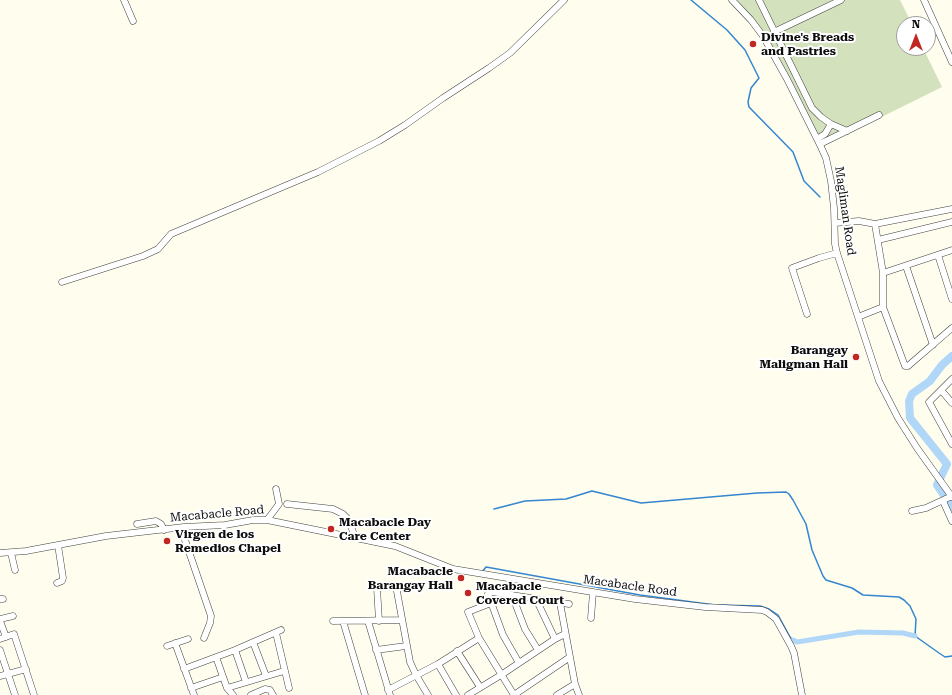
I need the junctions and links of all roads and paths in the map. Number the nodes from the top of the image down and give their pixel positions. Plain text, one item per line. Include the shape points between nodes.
1 (124, 0) edge
2 (564, 0) edge
3 (732, 0) edge
4 (759, 0) edge
5 (824, 0) edge
6 (841, 0) edge
7 (924, 0) edge
8 (827, 7) junction
9 (133, 21) dead end
10 (774, 32) junction
11 (952, 62) edge
12 (879, 115) dead end
13 (831, 124) junction
14 (847, 131) junction
15 (819, 141) junction
16 (952, 209) edge
17 (952, 222) edge
18 (835, 223) junction
19 (875, 224) junction
20 (878, 240) junction
21 (952, 250) edge
22 (838, 253) junction
23 (938, 255) junction
24 (906, 266) junction
25 (883, 273) junction
26 (62, 282) dead end
27 (952, 299) edge
28 (883, 307) junction
29 (807, 314) dead end
30 (858, 317) junction
31 (952, 328) edge
32 (933, 344) junction
33 (952, 379) edge
34 (941, 390) junction
35 (952, 404) edge
36 (952, 444) edge
37 (276, 489) dead end
38 (948, 498) edge
39 (287, 504) dead end
40 (912, 511) dead end
41 (267, 520) junction
42 (952, 521) edge
43 (137, 524) dead end
44 (184, 527) junction
45 (164, 530) junction
46 (355, 538) junction
47 (58, 545) junction
48 (0, 553) edge
49 (11, 553) junction
50 (15, 570) dead end
51 (57, 583) dead end
52 (593, 592) junction
53 (512, 595) junction
54 (536, 599) junction
55 (491, 603) junction
56 (560, 603) junction
57 (569, 604) dead end
58 (13, 616) dead end
59 (591, 618) dead end
60 (0, 620) edge
61 (402, 620) junction
62 (333, 621) dead end
63 (343, 621) junction
64 (368, 621) junction
65 (379, 621) junction
66 (565, 634) junction
67 (3, 638) edge
68 (204, 638) dead end
69 (479, 638) junction
70 (188, 639) dead end
71 (555, 639) junction
72 (253, 642) junction
73 (175, 643) junction
74 (167, 646) dead end
75 (406, 646) junction
76 (0, 650) edge
77 (236, 650) junction
78 (376, 650) junction
79 (538, 650) junction
80 (458, 651) junction
81 (216, 657) junction
82 (570, 657) junction
83 (519, 663) junction
84 (438, 664) junction
85 (26, 668) junction
86 (184, 668) junction
87 (284, 671) junction
88 (8, 674) junction
89 (416, 675) junction
90 (501, 675) junction
91 (0, 676) edge
92 (266, 676) junction
93 (223, 677) junction
94 (246, 682) junction
95 (575, 684) junction
96 (480, 687) junction
97 (191, 688) junction
98 (227, 688) junction
99 (289, 688) dead end
100 (389, 692) edge
101 (15, 695) edge
102 (34, 695) edge
103 (194, 695) edge
104 (233, 695) edge
105 (250, 695) edge
106 (274, 695) edge
107 (364, 695) edge
108 (428, 695) edge
109 (456, 695) edge
110 (468, 695) edge
111 (514, 695) edge
112 (557, 695) edge
113 (579, 695) edge
114 (802, 695) edge

1 - 9 street
2 - 26 street via 510,53 378,141 318,172 171,234 158,248 143,256
3 - 15 street, Magliman Road via 763,36
4 - 10 street
5 - 8 street
6 - 8 street
7 - 11 street
8 - 10 street
10 - 13 street via 809,104
12 - 14 street
13 - 14 street
13 - 15 street
14 - 15 street
15 - 18 street, Magliman Road via 831,181
16 - 19 street
17 - 20 street
18 - 19 street via 859,221
18 - 22 street, Magliman Road via 835,244
19 - 20 street
20 - 25 street
21 - 23 street
22 - 29 street via 792,268
22 - 30 street, Magliman Road
23 - 24 street
23 - 27 street
24 - 25 street
24 - 32 street
25 - 28 street
28 - 30 street
28 - 32 street via 905,366
30 - 38 street, Magliman Road via 879,382 917,448 940,480
31 - 32 street
33 - 34 street
34 - 35 street
34 - 36 street via 929,402
37 - 41 street via 279,504
38 - 40 street
38 - 42 street, Magliman Road
39 - 46 street via 334,509 349,520
41 - 44 street, Macabacle Road
41 - 46 street, Macabacle Road
43 - 45 street via 156,521
44 - 45 street, Macabacle Road
44 - 68 street via 185,540 211,616
45 - 47 street, Macabacle Road via 106,536
46 - 52 street, Macabacle Road via 395,546 453,569
47 - 49 street, Macabacle Road
47 - 51 street via 63,578
48 - 49 street, Macabacle Road
49 - 50 street
52 - 59 street
52 - 114 street, Macabacle Road via 635,599 705,607 757,609 767,612 776,619 794,653
53 - 54 street
53 - 55 street via 490,592 488,594
53 - 79 street via 525,629
54 - 56 street
54 - 71 street
55 - 69 street via 468,612
55 - 83 street via 503,635
56 - 57 street
56 - 66 street
58 - 60 street
60 - 67 street
61 - 65 street
61 - 65 street via 398,590 392,585 378,588
61 - 75 street
62 - 63 street
63 - 64 street
63 - 107 street
64 - 65 street
64 - 78 street
66 - 71 street
66 - 82 street
67 - 85 street via 14,634
69 - 80 street
69 - 90 street
70 - 73 street
71 - 79 street
72 - 77 street
72 - 87 street via 278,631
72 - 92 street
73 - 74 street
73 - 86 street
75 - 78 street
75 - 89 street
76 - 88 street
77 - 81 street
77 - 94 street
78 - 100 street
79 - 83 street
80 - 84 street
80 - 96 street
81 - 86 street
81 - 93 street
82 - 95 street
82 - 111 street
83 - 90 street
84 - 89 street
84 - 109 street
85 - 88 street
85 - 102 street
86 - 97 street
87 - 92 street
87 - 99 street
88 - 91 street
88 - 101 street
89 - 100 street
89 - 108 street
90 - 96 street
90 - 111 street
92 - 94 street
93 - 97 street
93 - 98 street
94 - 98 street
95 - 112 street
95 - 113 street
96 - 110 street
97 - 103 street
98 - 104 street
105 - 106 street via 265,689

